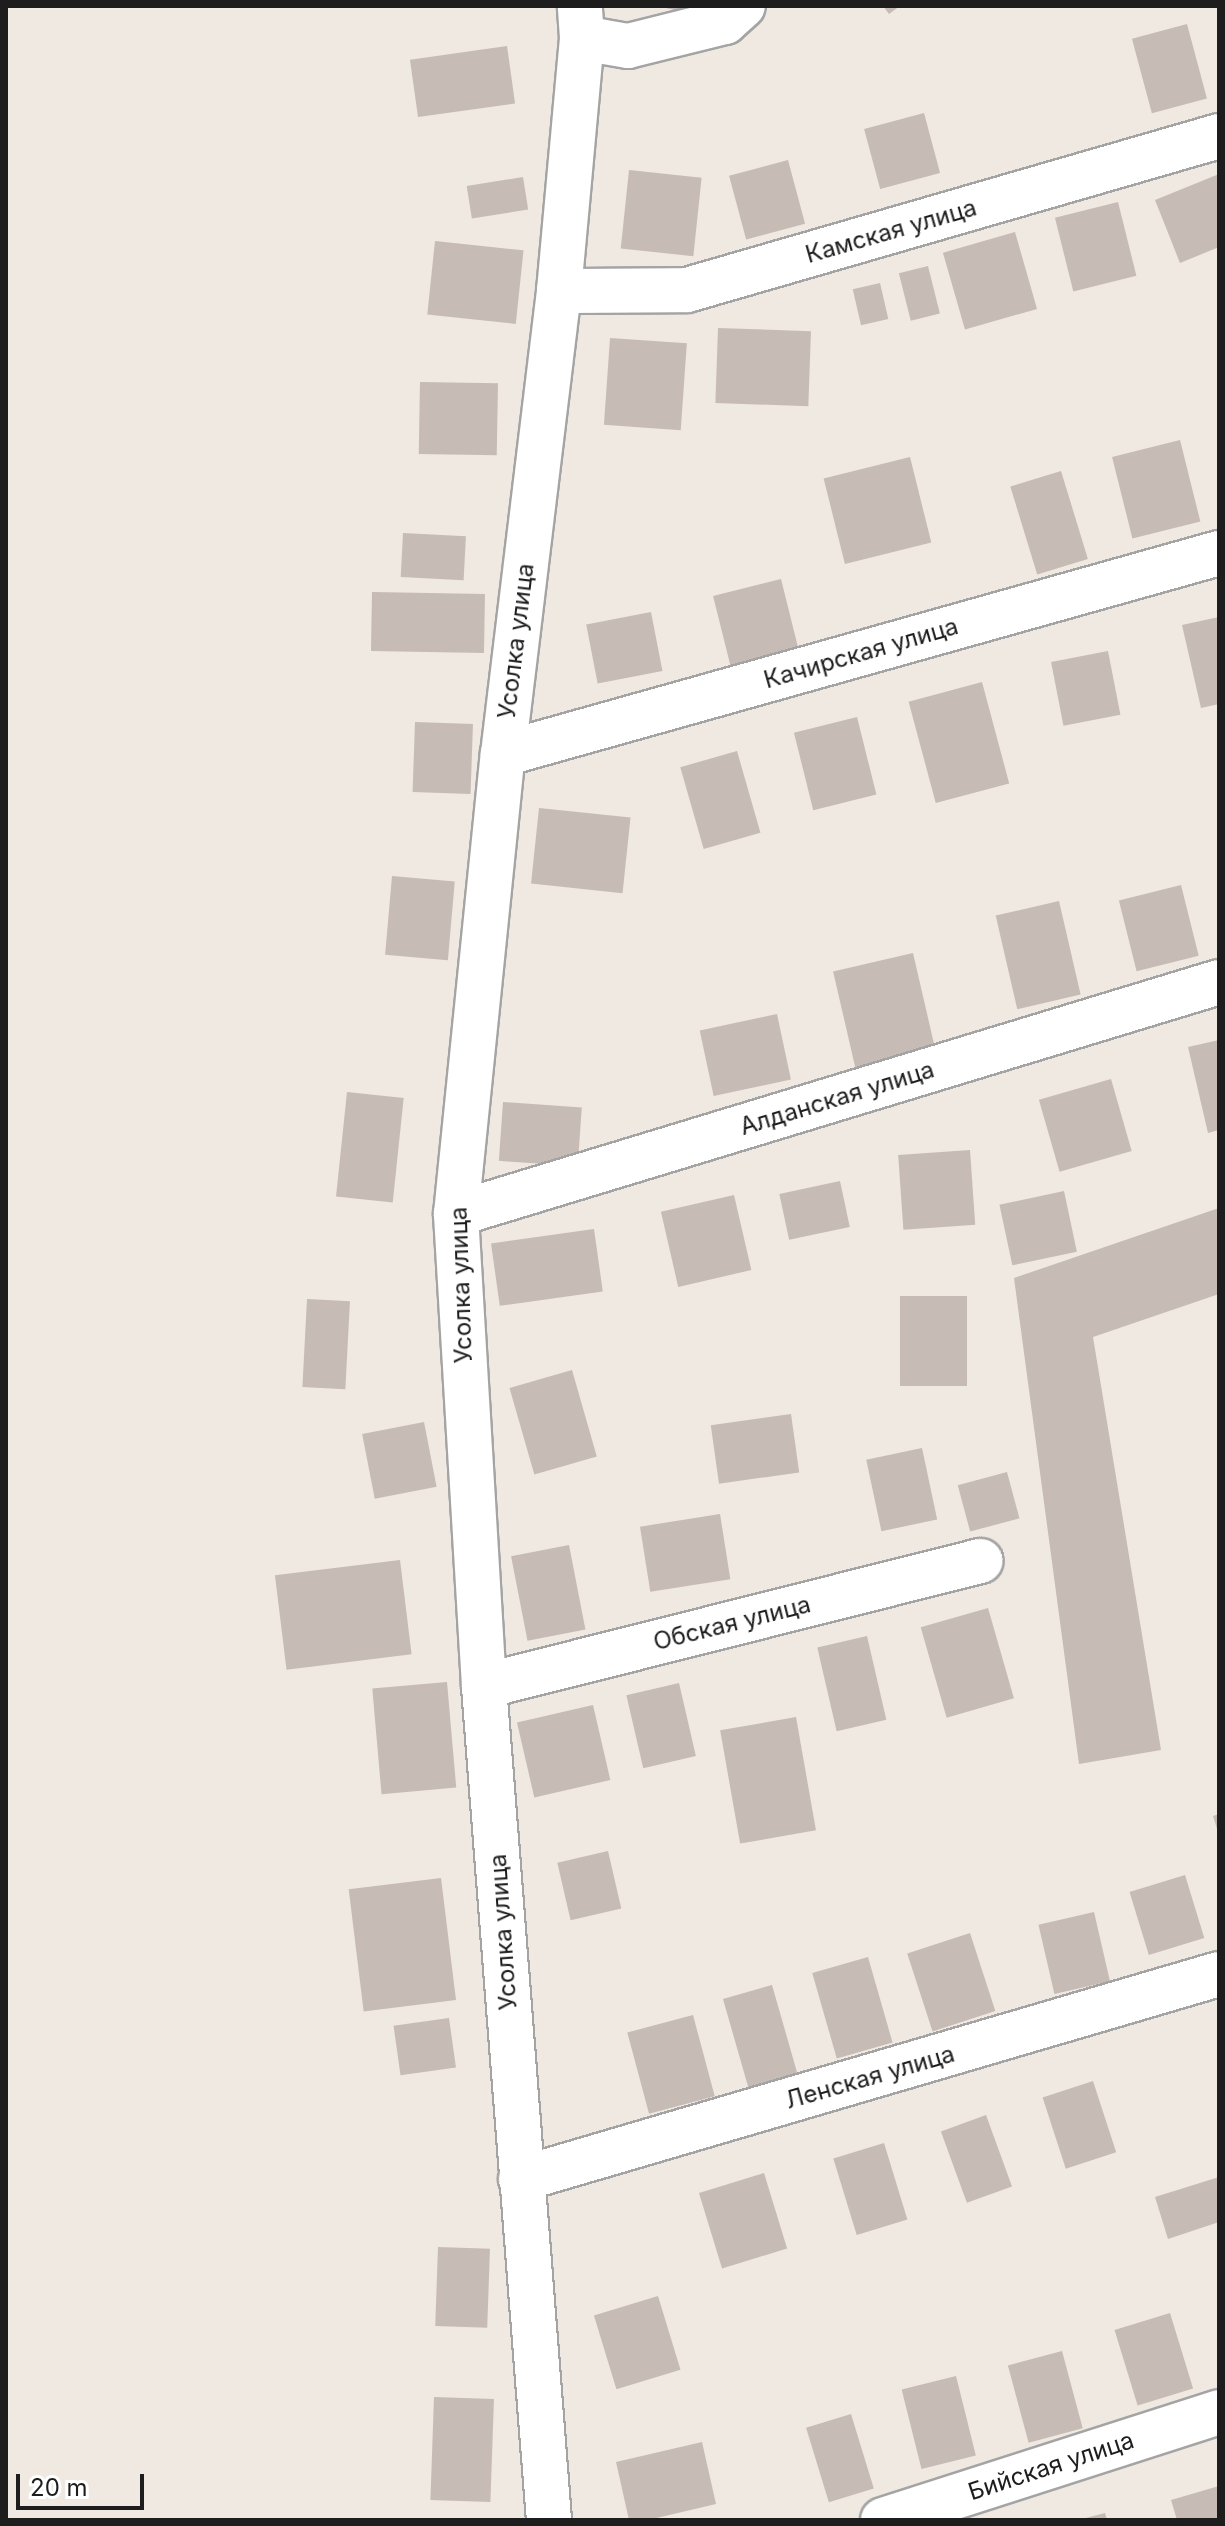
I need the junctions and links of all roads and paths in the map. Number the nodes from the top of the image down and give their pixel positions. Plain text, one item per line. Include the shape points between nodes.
1 (743, 6) edge
2 (581, 22) edge
3 (1219, 136) edge
4 (559, 291) junction
5 (1219, 553) edge
6 (503, 754) junction
7 (1219, 982) edge
8 (456, 1214) junction
9 (980, 1561) dead end
10 (484, 1686) junction
11 (1219, 1974) edge
12 (521, 2179) junction
13 (1219, 2412) edge
14 (549, 2520) edge
15 (883, 2520) edge

1 - 2 street via 725,22 628,46
2 - 4 street, Усолка улица
3 - 4 street, Камская улица via 687,290
4 - 6 street, Усолка улица
5 - 6 street, Качирская улица
6 - 8 street, Усолка улица
7 - 8 street, Алданская улица
8 - 10 street, Усолка улица
9 - 10 street, Обская улица
10 - 12 street, Усолка улица
11 - 12 street, Ленская улица
12 - 14 street, Усолка улица
13 - 15 street, Бийская улица

